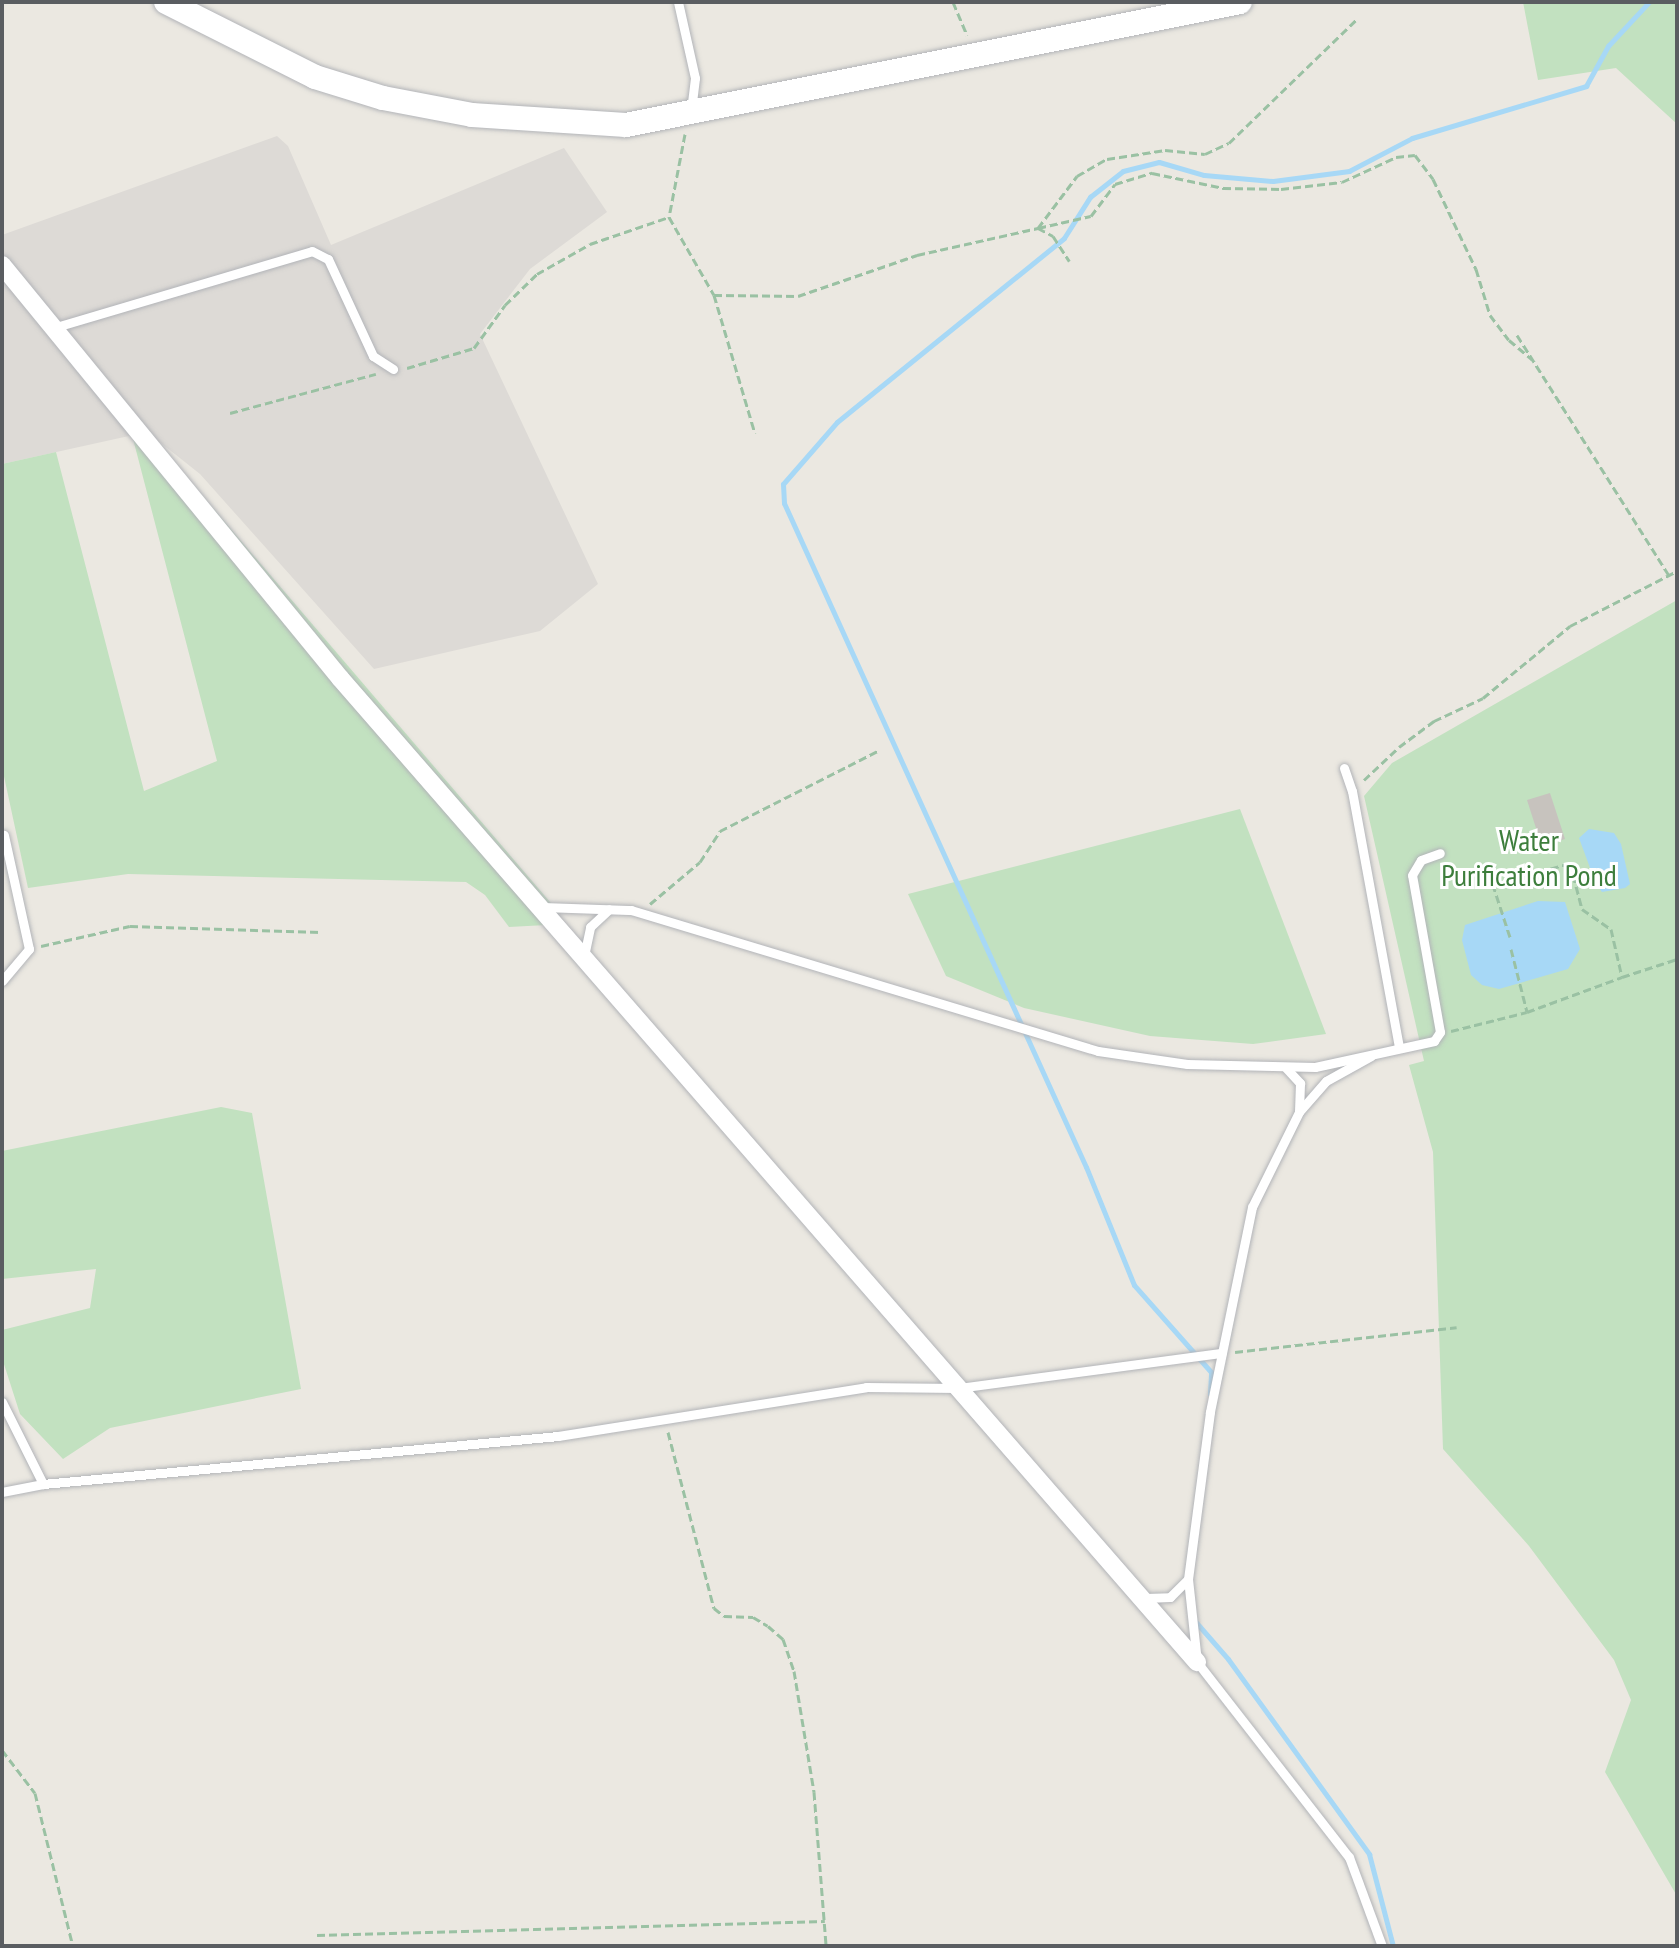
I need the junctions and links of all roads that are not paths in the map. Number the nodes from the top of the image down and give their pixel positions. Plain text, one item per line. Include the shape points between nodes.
1 (166, 2) edge
2 (678, 2) edge
3 (1240, 2) edge
4 (690, 114) junction
5 (2, 265) edge
6 (56, 327) junction
7 (393, 369) road end
8 (1344, 768) dead end
9 (4, 835) dead end
10 (1440, 853) dead end
11 (537, 907) junction
12 (610, 908) junction
13 (584, 959) junction
14 (2, 981) edge
15 (1399, 1048) junction
16 (1381, 1050) junction
17 (1283, 1067) junction
18 (1299, 1112) junction
19 (1222, 1353) junction
20 (958, 1388) junction
21 (2, 1402) edge
22 (43, 1484) junction
23 (2, 1492) edge
24 (1188, 1579) junction
25 (1141, 1597) junction
26 (1197, 1662) junction
27 (1382, 1946) edge

1 - 4 main road via 315,77 383,98 472,115 570,123 626,125
2 - 4 lane via 695,78
3 - 4 main road
5 - 6 street
6 - 7 lane via 312,251 328,259 373,356
6 - 11 street via 340,678
8 - 15 lane
9 - 14 lane via 29,949
10 - 15 lane via 1421,860 1412,875 1440,1032 1434,1041
11 - 12 lane
11 - 13 street
12 - 13 lane via 590,927
12 - 17 lane via 1098,1051 1187,1064
13 - 20 street
15 - 16 lane
16 - 17 lane via 1315,1067
16 - 18 lane via 1326,1081
17 - 18 lane via 1300,1083
18 - 19 lane via 1252,1207
19 - 20 lane
19 - 24 lane
20 - 22 lane via 866,1387 440,1449
20 - 25 street
21 - 22 lane
22 - 23 lane
24 - 25 lane via 1170,1597
24 - 26 lane
25 - 26 street
26 - 27 lane via 1349,1857

